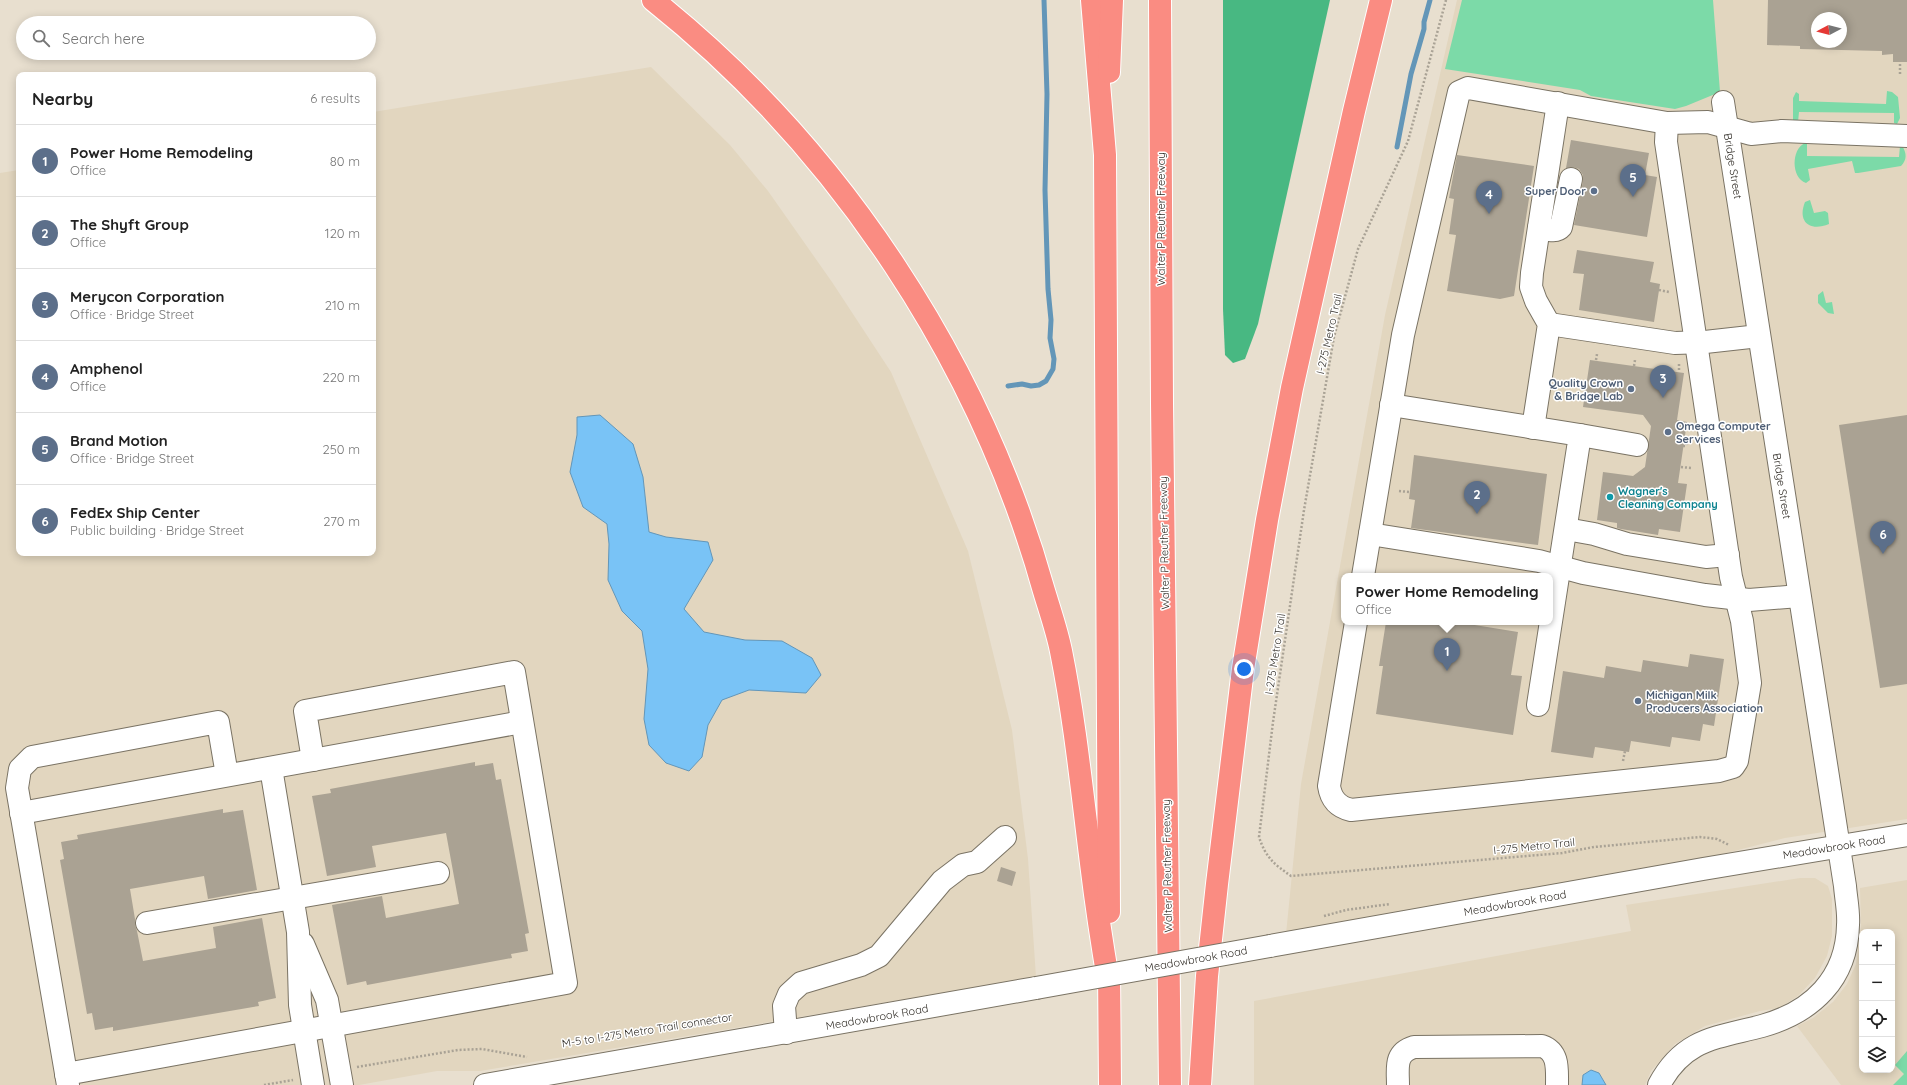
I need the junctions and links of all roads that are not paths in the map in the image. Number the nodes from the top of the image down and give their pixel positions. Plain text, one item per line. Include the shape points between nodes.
1 (653, 0) edge
2 (1092, 0) edge
3 (1112, 0) edge
4 (1160, 0) edge
5 (1381, 0) edge
6 (1723, 102) dead end
7 (1558, 103) junction
8 (1667, 123) junction
9 (1727, 128) junction
10 (1907, 136) edge
11 (1105, 155) junction
12 (1571, 179) dead end
13 (1539, 228) junction
14 (1549, 324) junction
15 (1759, 336) junction
16 (1696, 342) junction
17 (1391, 405) junction
18 (1533, 428) junction
19 (1580, 435) junction
20 (1637, 445) dead end
21 (1566, 529) junction
22 (1370, 534) junction
23 (1728, 555) junction
24 (1560, 567) junction
25 (1364, 573) edge
26 (1799, 596) junction
27 (1736, 599) junction
28 (1553, 611) edge
29 (1356, 625) edge
30 (1551, 625) edge
31 (1538, 705) dead end
32 (522, 722) junction
33 (313, 760) junction
34 (270, 768) junction
35 (227, 775) junction
36 (21, 813) junction
37 (1907, 835) edge
38 (1005, 837) dead end
39 (1839, 846) junction
40 (438, 874) dead end
41 (292, 898) junction
42 (147, 923) dead end
43 (298, 932) junction
44 (1109, 985) junction
45 (332, 1025) junction
46 (304, 1030) junction
47 (786, 1033) junction
48 (341, 1078) edge
49 (67, 1079) edge
50 (312, 1080) edge
51 (485, 1085) edge
52 (1110, 1085) edge
53 (1170, 1085) edge
54 (1200, 1085) edge
55 (1398, 1085) edge
56 (1557, 1085) edge
57 (1659, 1085) edge

1 - 44 highway via 692,31 807,148 867,226 921,307 964,387 1002,466 1033,552 1060,649 1075,729 1098,918
2 - 11 highway
3 - 11 highway
4 - 53 highway, Walter P Reuther Freeway
5 - 54 highway via 1292,388 1267,520 1243,669 1217,884 1207,976
6 - 9 street, Bridge Street
7 - 8 street
7 - 13 street
7 - 17 street via 1468,88 1459,92 1403,335
8 - 9 street via 1699,121
8 - 16 street via 1666,142
9 - 10 street via 1751,134 1782,131
9 - 15 street, Bridge Street
11 - 44 highway
12 - 13 street via 1561,227 1555,231
13 - 14 street via 1532,287 1536,301
14 - 16 street via 1675,343
14 - 18 street
15 - 16 street
15 - 26 street, Bridge Street
16 - 23 street
17 - 18 street
17 - 22 street
18 - 19 street
19 - 20 street
19 - 21 street
21 - 23 street via 1627,544 1700,556
21 - 24 street
22 - 24 street via 1539,561
22 - 25 street
23 - 27 street
24 - 27 street via 1591,575
24 - 28 street
26 - 27 street
26 - 39 street, Bridge Street
27 - 29 street via 1744,634 1750,683 1739,754 1733,767 1704,773 1351,810 1336,803 1329,786
30 - 31 street
32 - 33 street
32 - 33 street via 514,672 305,711
32 - 45 street via 566,983
33 - 34 street
34 - 35 street
34 - 41 street
35 - 36 street
35 - 36 street via 218,722 32,757 20,769 17,788
36 - 49 street
37 - 39 street, Meadowbrook Road
38 - 47 street via 985,867 963,865 942,881 880,956 861,965 802,983 789,994 784,1006
39 - 47 street, Meadowbrook Road, bridge
39 - 57 street, Bridge Street via 1848,926 1845,952 1835,975 1823,992 1808,1006 1794,1014 1767,1024 1716,1036 1690,1048 1669,1069
40 - 41 street
41 - 42 street
41 - 43 street
43 - 45 street via 327,1000
43 - 46 street via 300,1005
44 - 52 highway
45 - 46 street
45 - 48 street
46 - 49 street
46 - 50 street
47 - 51 street, Meadowbrook Road
55 - 56 street via 1398,1060 1401,1054 1414,1048 1542,1046 1554,1053

